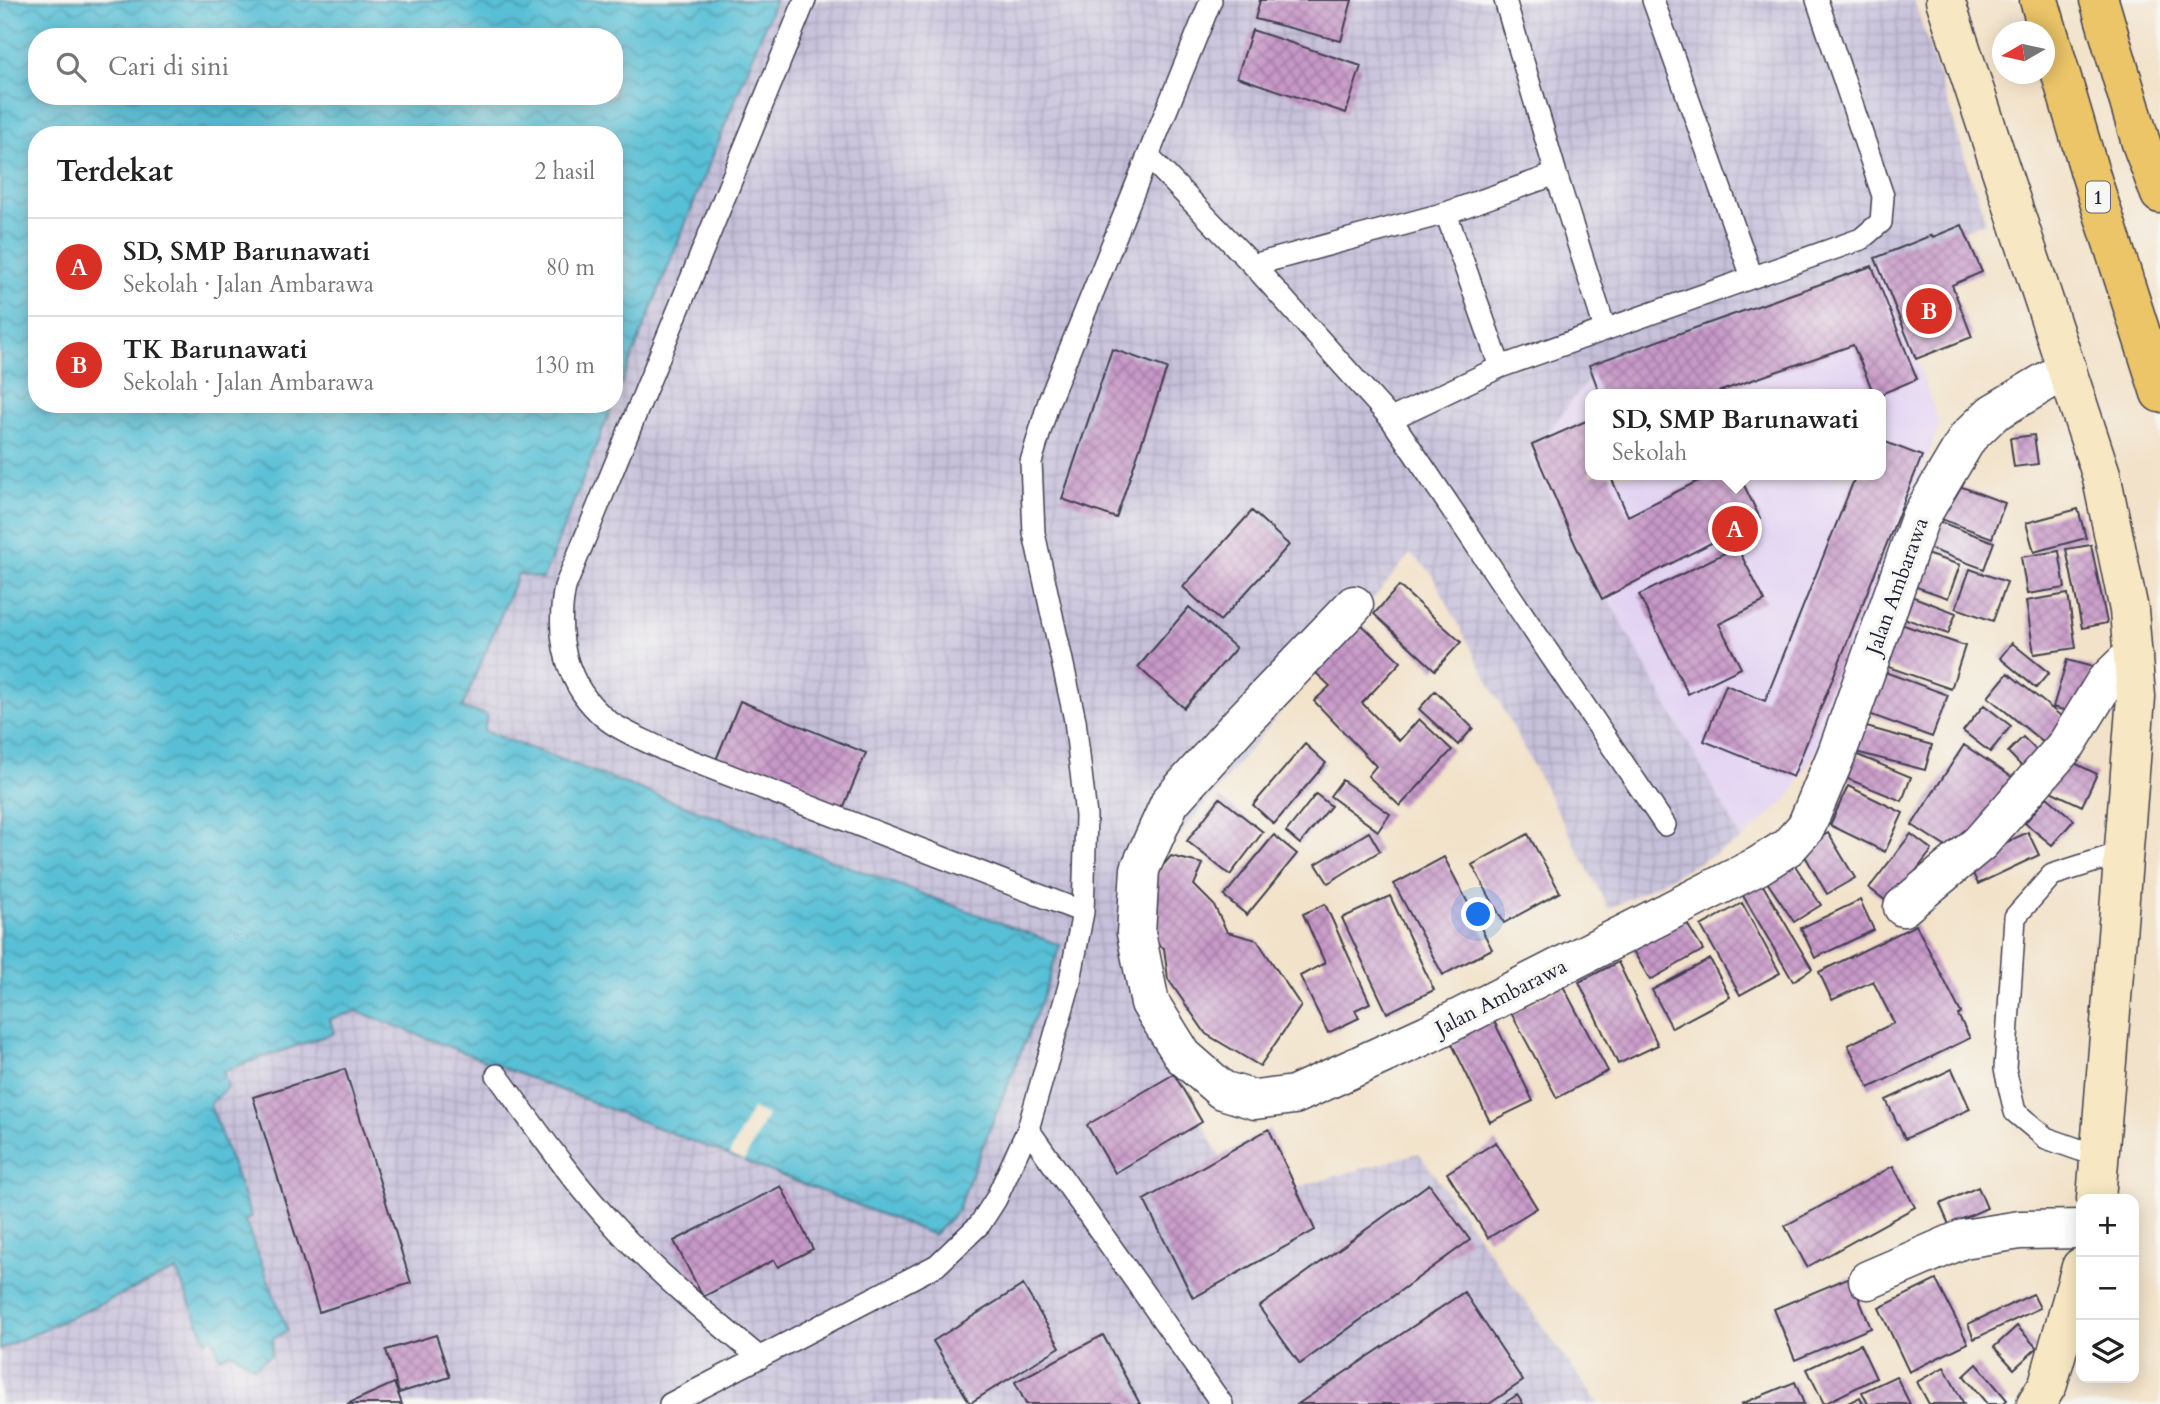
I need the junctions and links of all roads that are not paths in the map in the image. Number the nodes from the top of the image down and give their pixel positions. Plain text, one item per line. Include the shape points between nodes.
1 (805, 0) edge
2 (1211, 0) edge
3 (1505, 0) edge
4 (1653, 0) edge
5 (1816, 0) edge
6 (1945, 0) edge
7 (2039, 0) edge
8 (2099, 0) edge
9 (1148, 156) junction
10 (1556, 174) junction
11 (2160, 194) edge
12 (1446, 214) junction
13 (1253, 265) junction
14 (1752, 277) junction
15 (1605, 329) junction
16 (1500, 367) junction
17 (2067, 369) junction
18 (2160, 393) edge
19 (1391, 419) junction
20 (1353, 605) dead end
21 (2133, 654) junction
22 (1665, 825) dead end
23 (2124, 852) junction
24 (1903, 907) dead end
25 (1083, 912) junction
26 (497, 1076) dead end
27 (1028, 1129) junction
28 (2101, 1157) junction
29 (2097, 1194) edge
30 (2076, 1228) edge
31 (1868, 1280) dead end
32 (2076, 1285) edge
33 (760, 1358) junction
34 (670, 1404) edge
35 (1222, 1404) edge
36 (2036, 1404) edge

1 - 25 lane via 565,587 563,645 583,697 608,721 664,750
2 - 9 lane
3 - 10 lane
4 - 14 lane
5 - 14 lane via 1883,196 1881,222 1861,239
6 - 17 street
7 - 18 highway, 1
8 - 11 highway
9 - 13 lane
9 - 25 lane via 1049,401 1031,462 1034,533 1075,720 1086,816
10 - 12 lane
10 - 15 lane
12 - 13 lane
12 - 16 lane
13 - 19 lane
14 - 15 lane
15 - 16 lane
16 - 19 lane
17 - 20 street, Jalan Ambarawa via 1993,413 1968,437 1920,518 1837,753 1806,827 1788,847 1415,1040 1294,1095 1255,1100 1222,1090 1183,1056 1150,1003 1136,933 1140,869 1170,802
17 - 21 street via 2101,474 2129,610
19 - 22 lane
21 - 23 street via 2136,697
21 - 24 street via 2105,682 2067,744 1989,832
23 - 28 street
23 - 28 lane via 2052,875 2015,917 2005,1069 2015,1112 2046,1138
25 - 27 lane via 1069,986
26 - 33 lane via 616,1228 680,1292
27 - 33 lane via 980,1224 937,1265
27 - 35 lane
28 - 29 street
30 - 31 street via 2020,1230 1963,1239
32 - 36 street via 2048,1384
33 - 34 lane

